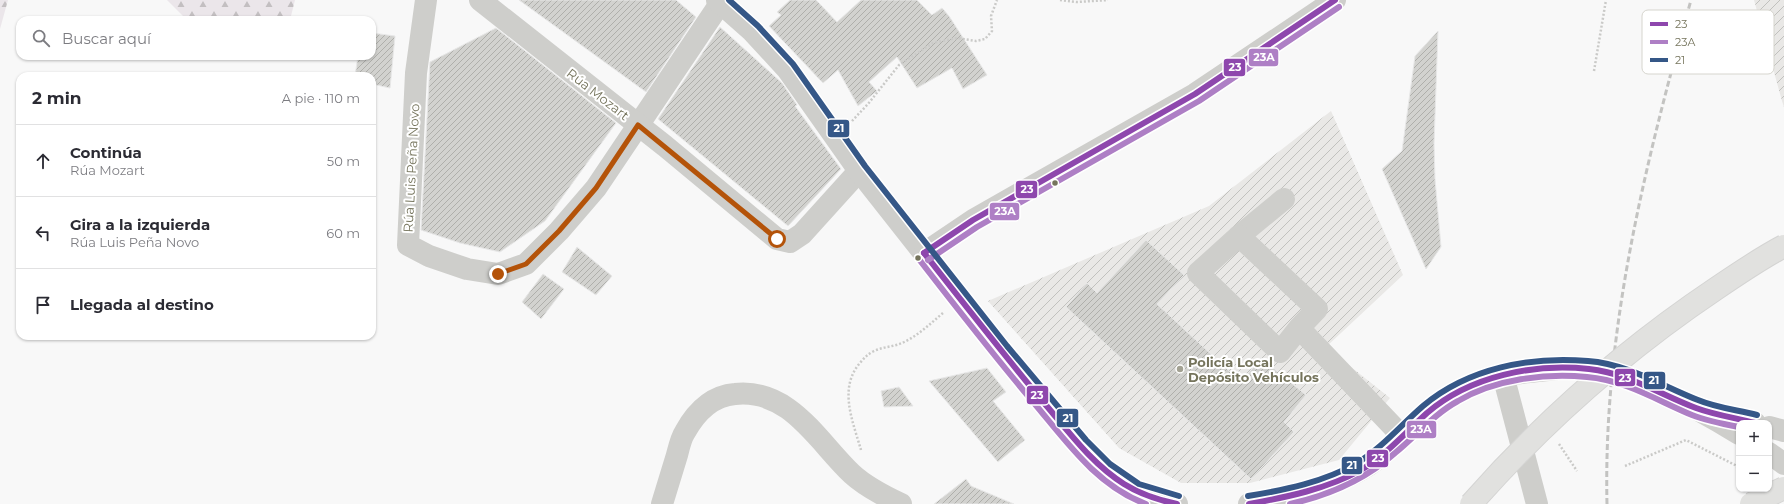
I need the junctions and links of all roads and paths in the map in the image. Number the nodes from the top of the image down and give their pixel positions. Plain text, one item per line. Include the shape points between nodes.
1 (426, 0) edge
2 (480, 0) edge
3 (997, 0) edge
4 (1060, 0) edge
5 (1108, 0) edge
6 (1335, 0) edge
7 (1606, 0) edge
8 (719, 1) edge
9 (1594, 72) dead end
10 (638, 125) junction
11 (836, 138) junction
12 (859, 171) junction
13 (1284, 199) dead end
14 (1239, 236) junction
15 (1784, 246) edge
16 (924, 253) junction
17 (960, 298) junction
18 (1299, 328) junction
19 (1503, 375) junction
20 (1698, 409) junction
21 (1743, 420) edge
22 (1784, 422) edge
23 (1772, 425) edge
24 (1772, 427) edge
25 (1784, 431) edge
26 (1736, 432) edge
27 (1402, 436) junction
28 (1772, 455) edge
29 (1784, 464) edge
30 (1625, 466) dead end
31 (1736, 466) edge
32 (870, 487) junction
33 (1784, 488) edge
34 (662, 504) edge
35 (901, 504) edge
36 (1177, 504) edge
37 (1249, 504) edge
38 (1472, 504) edge
39 (1537, 504) edge
40 (1751, 504) edge

1 - 10 street, Rúa Luis Peña Novo via 416,73 408,245 429,256 467,269 498,274 526,264 596,188
2 - 10 street, Rúa Mozart
3 - 11 path via 991,16 992,31 986,38 976,41 957,38 933,43 899,65 868,104
4 - 5 path
6 - 16 street via 1195,94 973,220
7 - 9 path
8 - 10 street, Rúa Luis Peña Novo
8 - 11 street via 752,31 787,69
10 - 12 street, Rúa Mozart via 777,239 790,242 802,234
11 - 12 street
12 - 16 street
13 - 14 street
14 - 18 street via 1317,309
14 - 18 street via 1198,274 1280,352
15 - 38 highway, bridge via 1687,308 1626,354 1558,413
16 - 17 street
17 - 32 path via 906,342 873,351 865,357 851,378 848,400 866,463
17 - 36 street via 1050,410 1105,470 1136,491
18 - 27 street
19 - 20 street via 1557,369 1590,369 1625,378
19 - 27 street via 1472,385 1439,403
19 - 39 street
20 - 21 street
20 - 26 street
22 - 23 street
24 - 25 street
27 - 37 street via 1381,456 1360,470 1316,489
28 - 29 street
30 - 31 path via 1686,440
32 - 34 street via 839,461 809,426 783,405 766,396 748,392 728,394 711,401 699,410 684,433
32 - 35 street
33 - 40 highway, bridge

